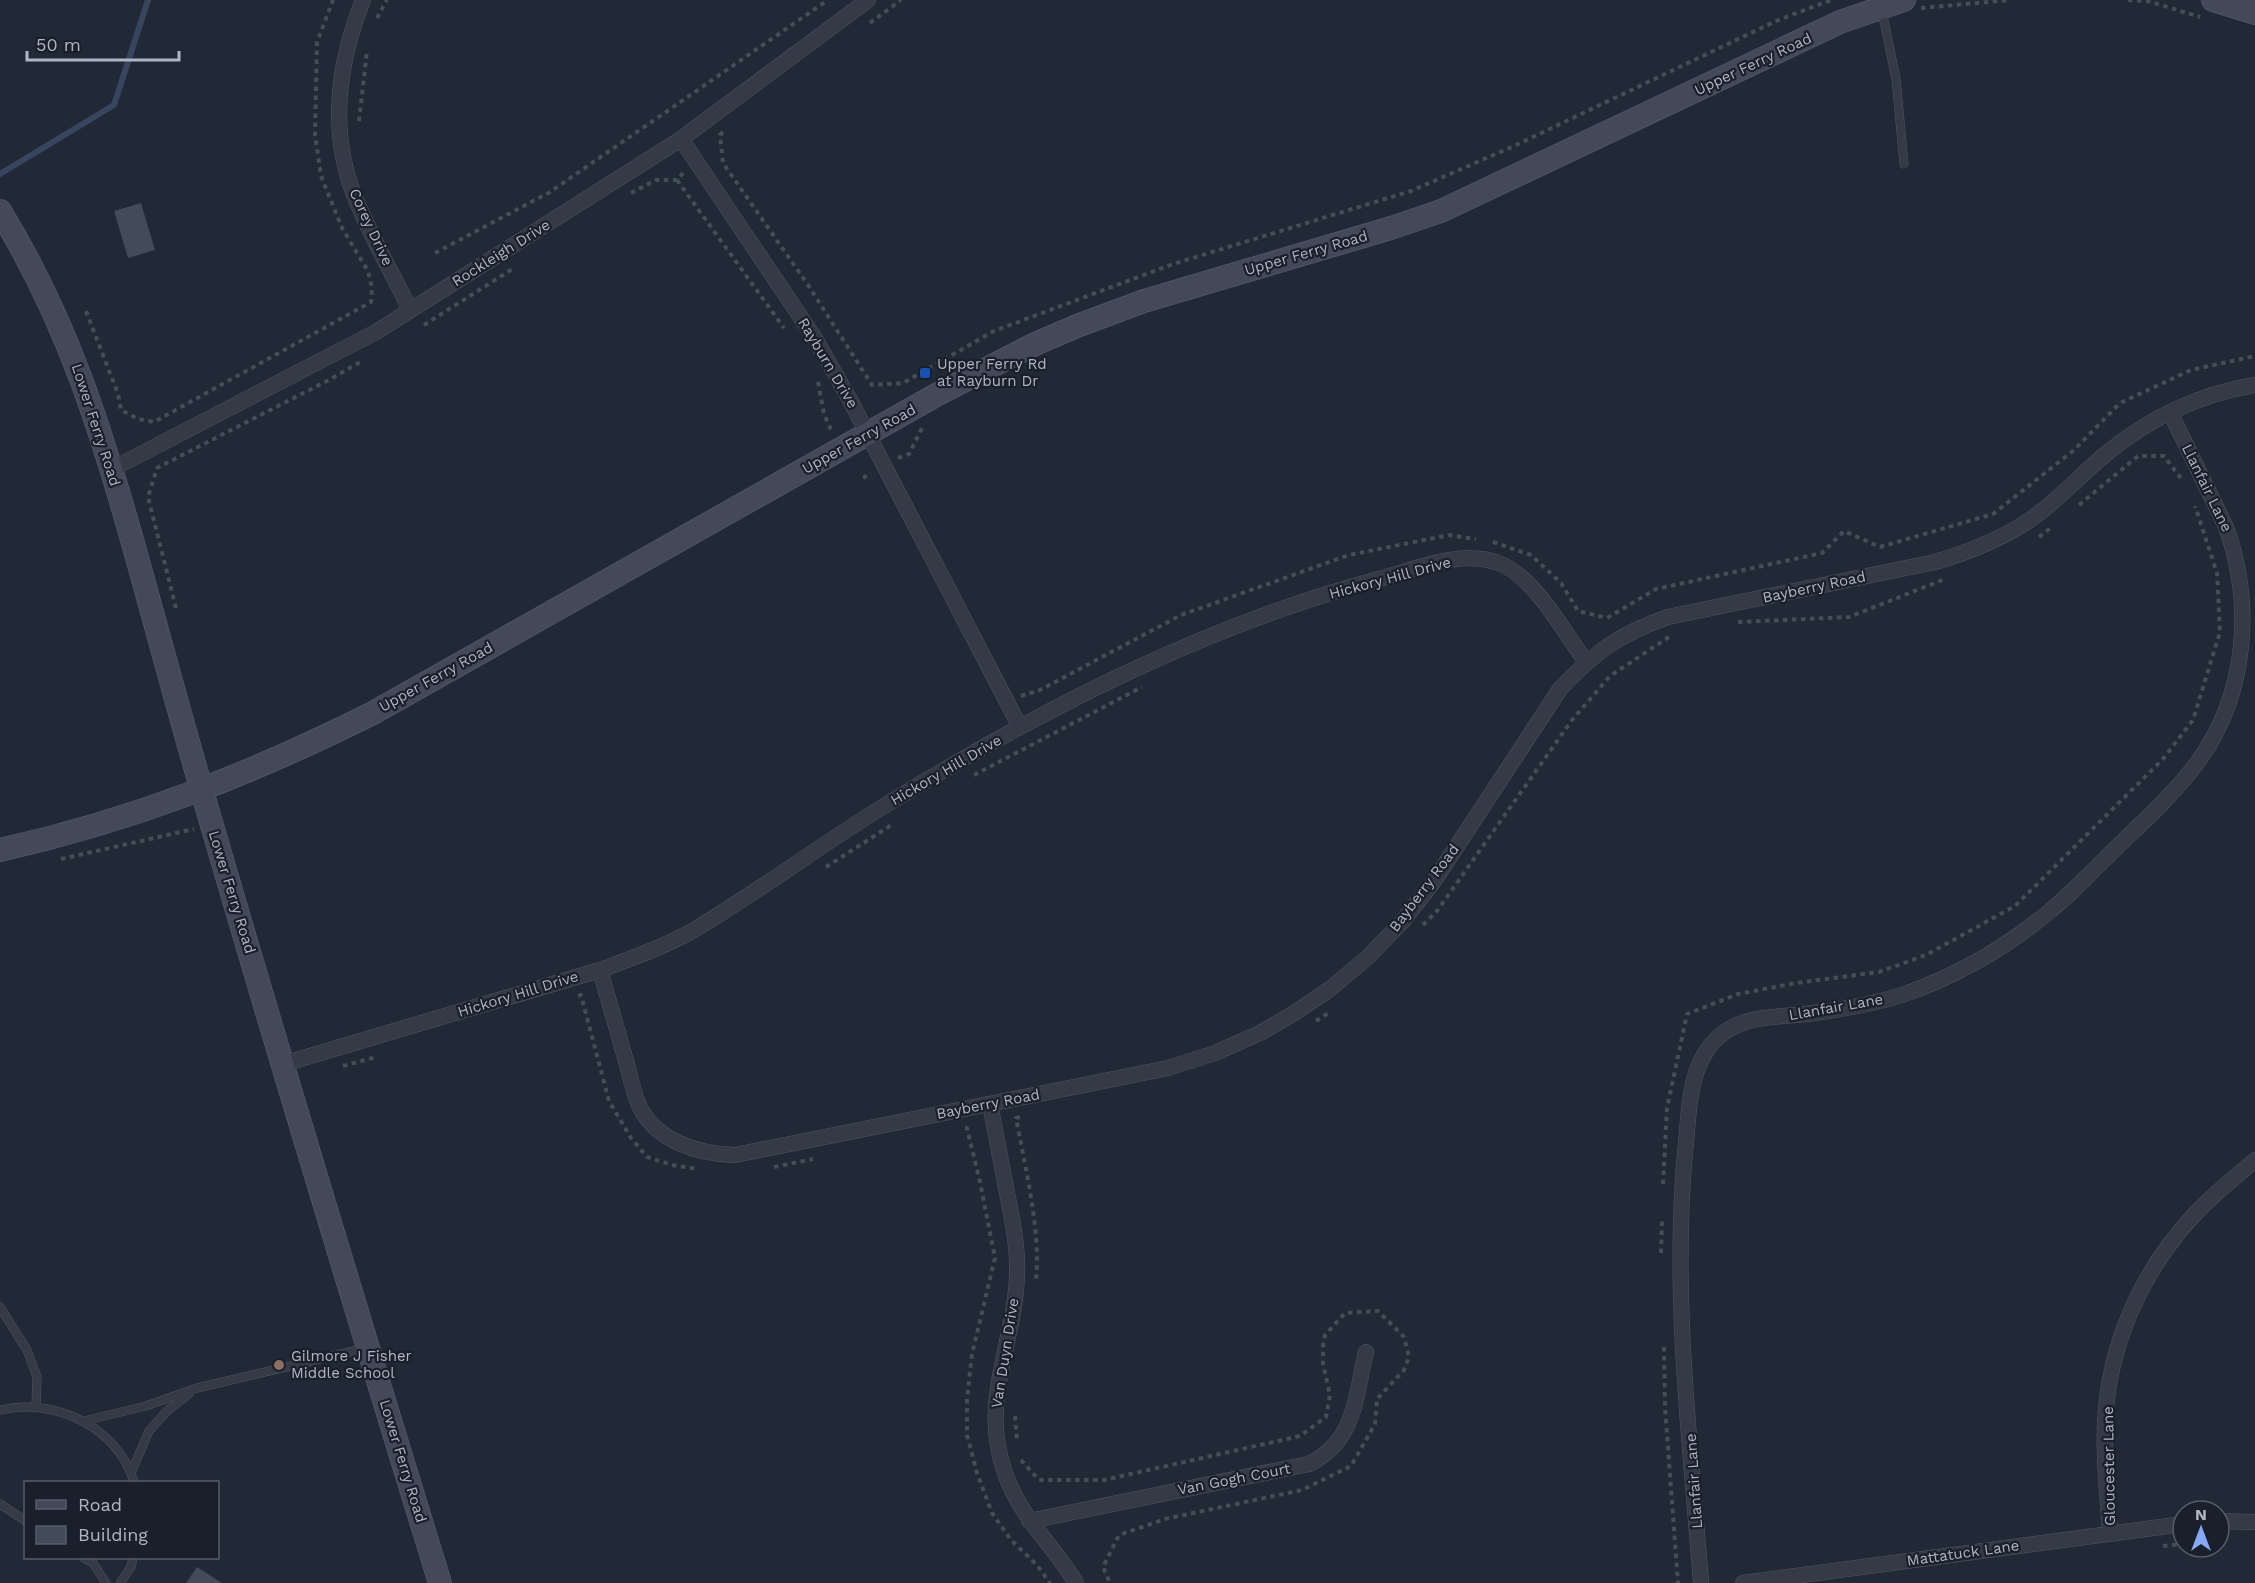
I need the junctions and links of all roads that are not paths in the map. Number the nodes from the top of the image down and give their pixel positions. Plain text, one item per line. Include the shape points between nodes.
1 (363, 0) edge
2 (868, 0) edge
3 (1904, 0) edge
4 (1881, 7) junction
5 (2207, 9) edge
6 (2255, 13) edge
7 (681, 139) junction
8 (1904, 164) dead end
9 (0, 211) edge
10 (410, 310) junction
11 (2255, 385) edge
12 (2170, 412) junction
13 (868, 434) junction
14 (112, 470) junction
15 (1586, 662) junction
16 (1020, 727) junction
17 (202, 790) junction
18 (0, 850) edge
19 (600, 970) junction
20 (283, 1064) junction
21 (990, 1104) junction
22 (2255, 1160) edge
23 (0, 1307) edge
24 (368, 1348) junction
25 (1366, 1352) dead end
26 (197, 1389) junction
27 (36, 1406) junction
28 (0, 1410) edge
29 (84, 1421) junction
30 (131, 1473) junction
31 (134, 1481) edge
32 (0, 1504) edge
33 (24, 1520) edge
34 (1029, 1521) junction
35 (2231, 1521) edge
36 (2255, 1522) edge
37 (2171, 1525) edge
38 (2110, 1533) junction
39 (87, 1559) edge
40 (133, 1559) edge
41 (106, 1583) edge
42 (120, 1583) edge
43 (440, 1583) edge
44 (1076, 1583) edge
45 (1701, 1583) edge
46 (1743, 1583) edge

1 - 10 street, Corey Drive via 342,65 340,132 356,202
2 - 7 street, Rockleigh Drive
3 - 4 main road, Upper Ferry Road
4 - 8 lane via 1896,79
4 - 13 main road, Upper Ferry Road via 1840,22 1441,211 1144,301 1077,326 938,394
5 - 6 main road
7 - 10 street, Rockleigh Drive
7 - 13 street, Rayburn Drive via 814,337
9 - 14 main road, Lower Ferry Road via 54,310 82,378
10 - 14 street, Rockleigh Drive via 376,332
11 - 12 street, Bayberry Road
12 - 15 street, Bayberry Road via 2106,454 2030,520 1967,552 1668,617 1610,643
12 - 45 street, Llanfair Lane via 2226,527 2241,581 2241,651 2233,690 2198,761 2176,789 2054,908 1979,961 1901,995 1811,1014 1756,1018 1737,1025 1706,1051 1697,1069 1691,1090 1680,1247
13 - 16 street, Rayburn Drive
13 - 17 main road, Upper Ferry Road via 374,712 306,747
14 - 17 main road, Lower Ferry Road
15 - 16 street, Hickory Hill Drive via 1520,574 1492,561 1462,558 1279,610 1121,676
15 - 21 street, Bayberry Road via 1560,689 1434,881 1402,922 1330,989 1260,1033 1215,1053 1168,1068
16 - 19 street, Hickory Hill Drive via 861,820 693,930 646,954
17 - 18 main road, Upper Ferry Road via 117,820
17 - 20 main road, Lower Ferry Road
19 - 20 street, Hickory Hill Drive
19 - 21 street, Bayberry Road via 639,1105 668,1137 690,1148 735,1155
20 - 24 main road, Lower Ferry Road
21 - 34 street, Van Duyn Drive via 1016,1242 1017,1275 997,1385 997,1442 1004,1472
22 - 38 street, Gloucester Lane via 2195,1213 2169,1243 2132,1306 2117,1348 2105,1425
23 - 27 lane via 34,1368
24 - 26 lane
24 - 43 main road, Lower Ferry Road
25 - 34 street, Van Gogh Court via 1347,1430 1324,1457 1310,1464
26 - 29 lane
26 - 30 lane via 167,1411 149,1431
27 - 28 lane
27 - 29 lane
29 - 30 lane via 112,1444
30 - 31 lane
32 - 33 lane
34 - 44 street, Van Duyn Drive
35 - 36 street
37 - 38 street, Mattatuck Lane
38 - 46 street, Mattatuck Lane
39 - 41 lane
40 - 42 lane

